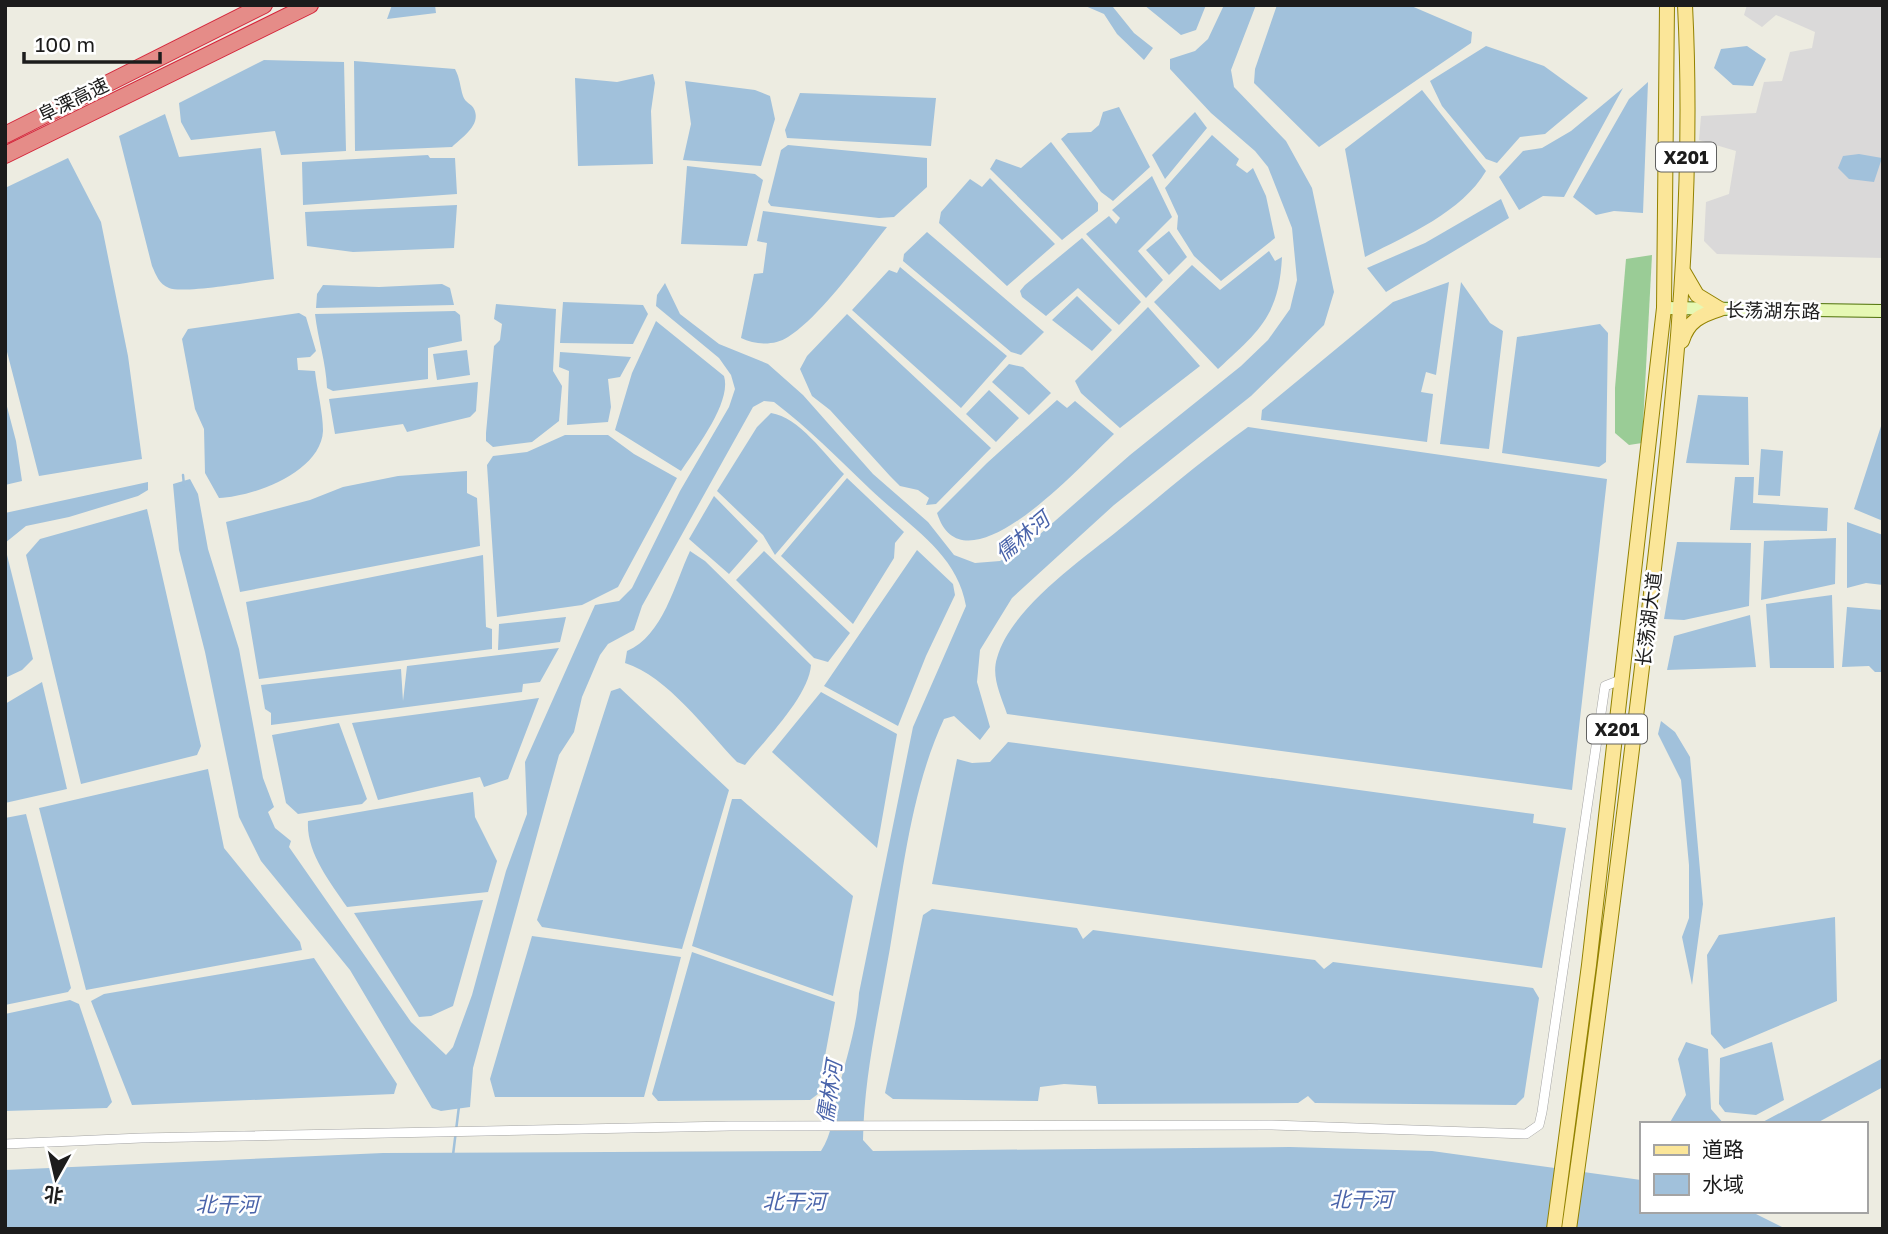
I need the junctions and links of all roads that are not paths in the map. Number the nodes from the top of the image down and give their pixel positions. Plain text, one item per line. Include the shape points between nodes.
1 (264, 5) edge
2 (310, 5) edge
3 (1667, 5) edge
4 (1685, 5) edge
5 (5, 135) edge
6 (5, 155) edge
7 (1682, 270) junction
8 (1664, 308) junction
9 (1681, 308) junction
10 (1720, 309) junction
11 (1883, 311) edge
12 (1674, 366) junction
13 (1623, 679) junction
14 (5, 1144) edge
15 (1554, 1229) edge
16 (1569, 1229) edge

1 - 5 highway, 阜溧高速
2 - 6 highway, 阜溧高速
3 - 8 main road, 长荡湖大道 / X201
4 - 7 main road, 长荡湖大道 / X201 via 1688,76
7 - 9 main road, 长荡湖大道 / X201
7 - 10 main road via 1697,295
8 - 9 main road, 长荡湖东路
8 - 13 main road, 长荡湖大道 / X201
9 - 10 main road, 长荡湖东路
9 - 12 main road, 长荡湖大道 / X201
10 - 11 main road, 长荡湖东路
10 - 12 main road via 1698,317 1685,330
12 - 16 main road, 长荡湖大道 / X201 via 1663,497 1605,976
13 - 14 street via 1605,686 1542,1112 1539,1125 1526,1134 1272,1125 757,1126
13 - 15 main road, 长荡湖大道 / X201

